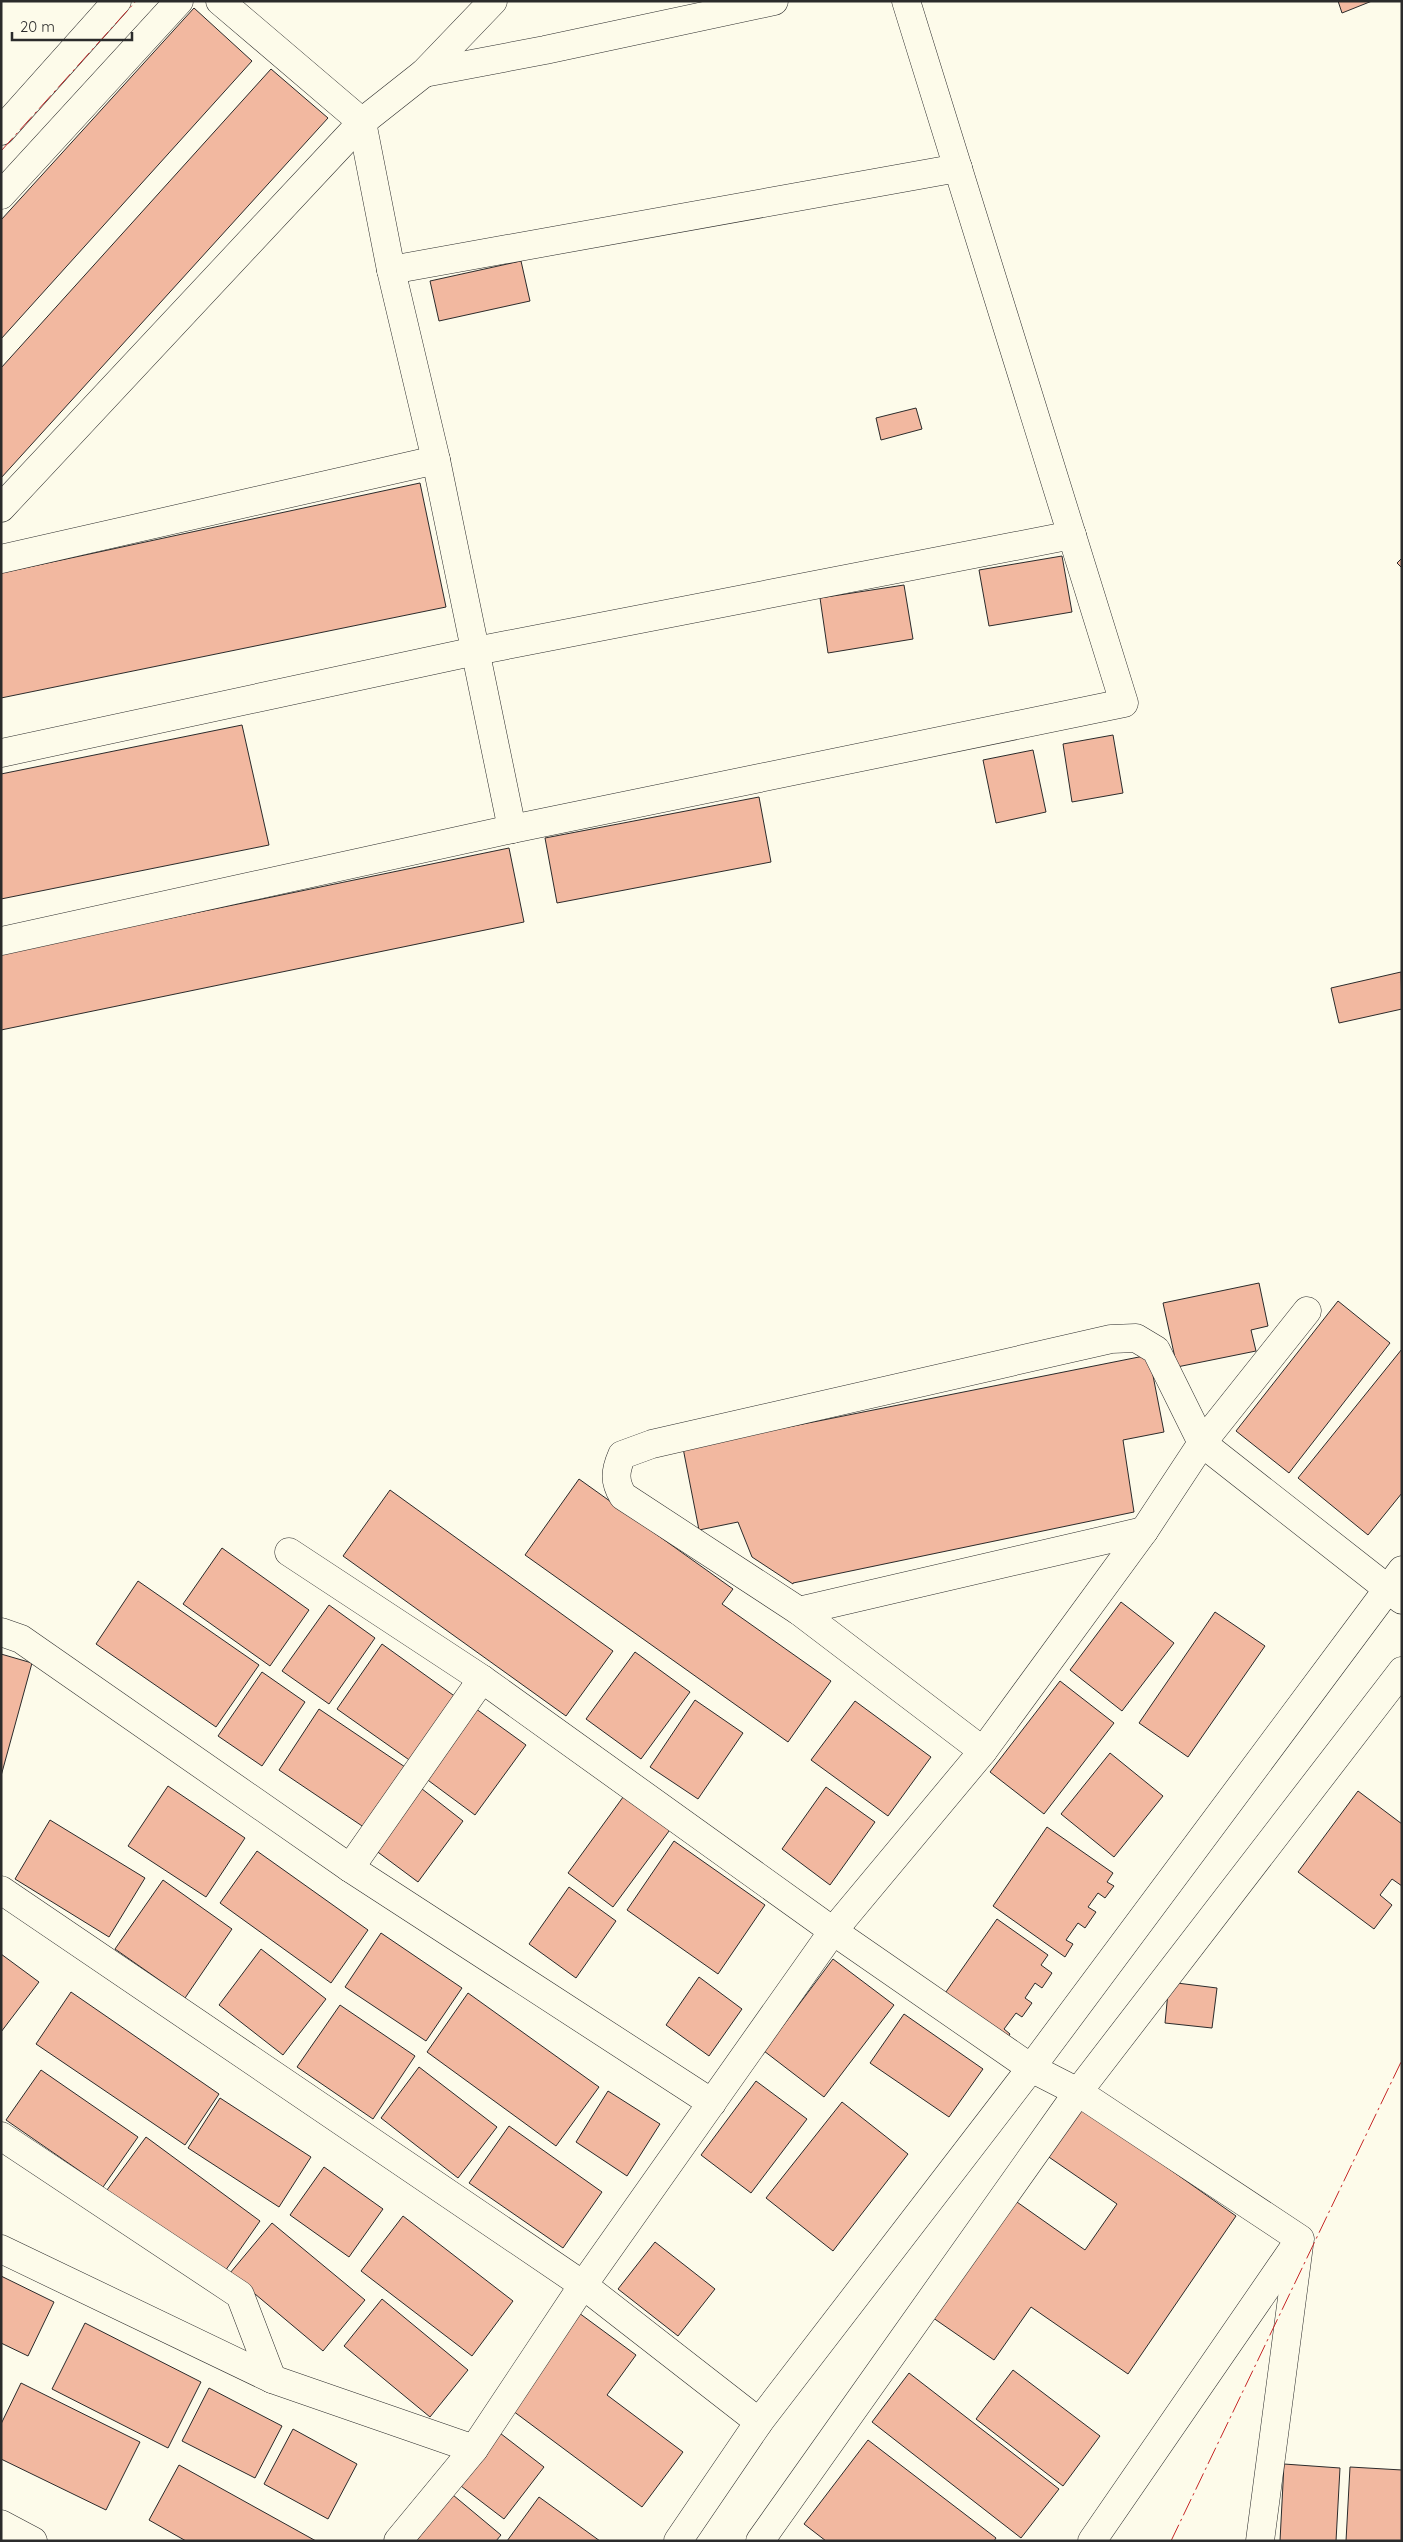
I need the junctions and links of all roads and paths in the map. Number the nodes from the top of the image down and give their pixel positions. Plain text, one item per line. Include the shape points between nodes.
1 (117, 1) edge
2 (179, 1) edge
3 (220, 1) edge
4 (493, 1) edge
5 (774, 1) edge
6 (906, 1) edge
7 (424, 73) junction
8 (362, 122) junction
9 (1, 131) edge
10 (958, 168) junction
11 (1, 195) edge
12 (391, 270) junction
13 (436, 460) junction
14 (1, 508) edge
15 (1072, 535) junction
16 (1, 560) edge
17 (476, 651) junction
18 (1, 753) edge
19 (512, 829) junction
20 (1, 941) edge
21 (1307, 1311) dead end
22 (1202, 1443) junction
23 (1144, 1531) junction
24 (289, 1552) dead end
25 (1397, 1586) edge
26 (799, 1611) junction
27 (1, 1632) edge
28 (1402, 1671) edge
29 (482, 1679) junction
30 (983, 1751) junction
31 (350, 1868) junction
32 (1, 1890) edge
33 (833, 1931) junction
34 (1031, 2068) junction
35 (1078, 2092) junction
36 (712, 2103) junction
37 (1, 2136) edge
38 (1300, 2239) junction
39 (1, 2249) edge
40 (583, 2285) junction
41 (272, 2379) junction
42 (759, 2422) junction
43 (474, 2449) junction
44 (1, 2524) edge
45 (33, 2541) edge
46 (398, 2541) edge
47 (678, 2541) edge
48 (760, 2541) edge
49 (1092, 2541) edge
50 (1260, 2541) edge

1 - 9 street
2 - 11 street
3 - 8 street
4 - 7 street
5 - 7 street
6 - 10 street
7 - 8 street
8 - 12 street
8 - 14 street
10 - 12 street
10 - 15 street
12 - 13 street
13 - 16 street
13 - 17 street
15 - 17 street
15 - 19 street via 1124,703
17 - 18 street
17 - 19 street
19 - 20 street
21 - 22 street
22 - 23 street
22 - 25 street
22 - 26 street via 1156,1350 1136,1338 1111,1339 652,1444 622,1455 616,1469 616,1485 623,1496
23 - 26 street
23 - 30 street
24 - 29 street
25 - 34 street
26 - 30 street
27 - 31 street via 21,1639
28 - 35 street
29 - 31 street
29 - 33 street
30 - 33 street
31 - 36 street
32 - 40 street
33 - 34 street
33 - 36 street
34 - 35 street
34 - 42 street
35 - 38 street
35 - 48 street
36 - 40 street
37 - 41 street via 240,2295
38 - 49 street
38 - 50 street
39 - 41 street
40 - 42 street
40 - 43 street
41 - 43 street
42 - 47 street
43 - 46 street
44 - 45 street

